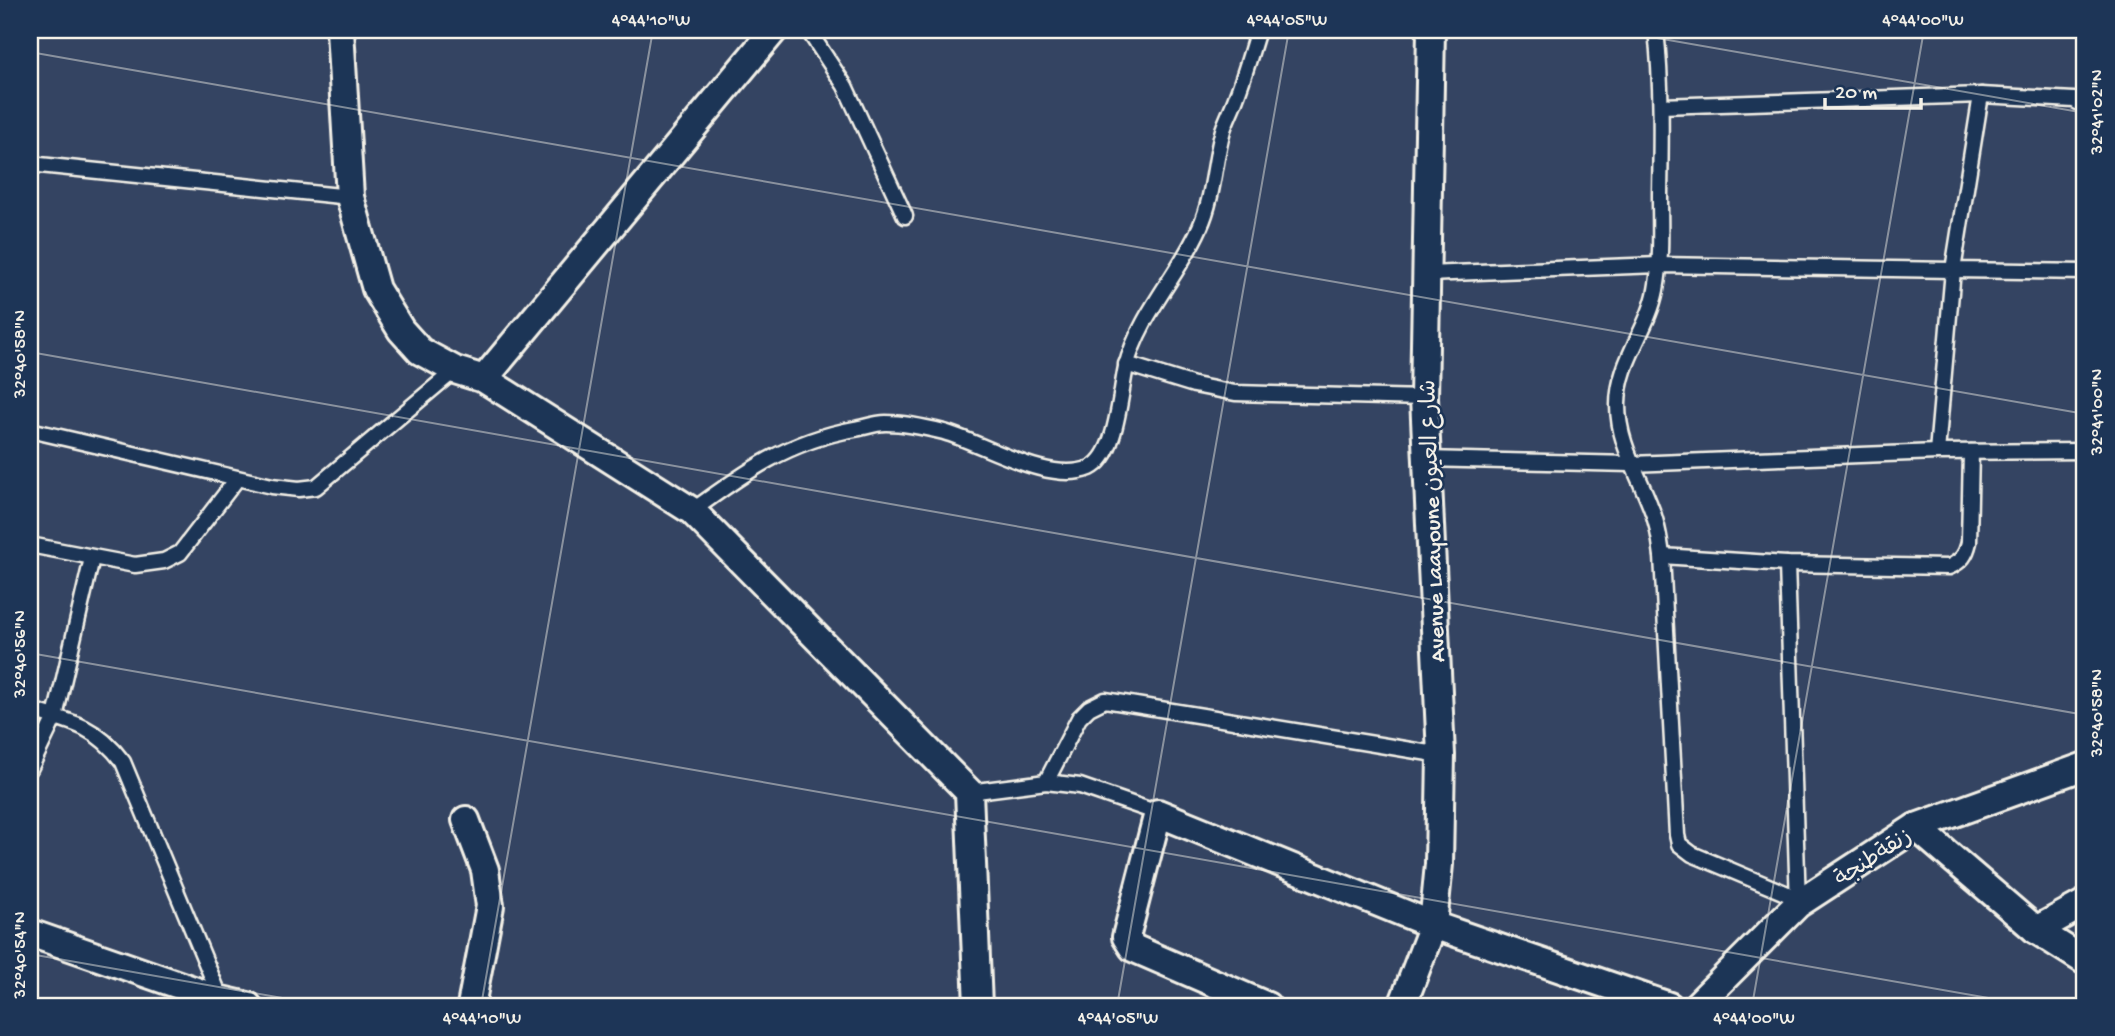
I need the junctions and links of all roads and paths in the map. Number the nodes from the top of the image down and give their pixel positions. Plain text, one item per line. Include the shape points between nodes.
1 (340, 30) edge
2 (774, 30) edge
3 (808, 30) edge
4 (1258, 30) edge
5 (1431, 30) edge
6 (1656, 30) edge
7 (1981, 95) junction
8 (1661, 106) junction
9 (2085, 106) edge
10 (30, 164) edge
11 (350, 197) junction
12 (905, 216) dead end
13 (1659, 265) junction
14 (1953, 270) junction
15 (2085, 272) edge
16 (1427, 274) junction
17 (1126, 364) junction
18 (455, 370) junction
19 (484, 379) junction
20 (1424, 398) junction
21 (30, 430) edge
22 (2085, 451) edge
23 (1937, 452) junction
24 (1971, 452) junction
25 (1426, 459) junction
26 (1631, 464) junction
27 (237, 479) junction
28 (692, 511) junction
29 (30, 545) edge
30 (1662, 556) junction
31 (92, 558) junction
32 (1787, 564) junction
33 (30, 710) edge
34 (55, 717) junction
35 (1441, 755) junction
36 (2085, 765) edge
37 (30, 769) edge
38 (1046, 782) junction
39 (969, 792) junction
40 (1158, 813) junction
41 (466, 820) dead end
42 (1916, 827) junction
43 (1798, 901) junction
44 (2085, 903) edge
45 (1433, 925) junction
46 (2035, 930) junction
47 (30, 933) edge
48 (2085, 961) edge
49 (222, 1000) junction
50 (248, 1006) edge
51 (471, 1006) edge
52 (978, 1006) edge
53 (1266, 1006) edge
54 (1402, 1006) edge
55 (1669, 1006) edge
56 (1696, 1006) edge

1 - 11 street
2 - 19 street
3 - 12 lane via 845,86
4 - 17 lane via 1224,127 1214,186 1201,224 1140,329
5 - 16 street, Avenue Laayoune شارع العيون
6 - 8 lane
7 - 8 lane
7 - 9 lane via 2074,100
7 - 14 lane
8 - 13 lane
10 - 11 lane
11 - 18 street via 376,289 420,351
13 - 14 lane
13 - 16 lane
13 - 26 lane via 1643,327 1625,363 1618,403 1620,430
14 - 15 lane
14 - 23 lane
16 - 20 street, Avenue Laayoune شارع العيون
17 - 20 lane via 1235,393
17 - 28 lane via 1113,432 1104,457 1090,468 1068,471 1032,466 943,432 886,423 827,434 772,456
18 - 19 street
18 - 27 lane via 316,487 299,489
19 - 28 street
20 - 25 street, Avenue Laayoune شارع العيون
21 - 27 lane
22 - 24 lane
23 - 24 lane
23 - 26 lane
24 - 32 lane via 1969,542 1960,562 1949,567
25 - 26 lane
25 - 35 street, Avenue Laayoune شارع العيون
26 - 30 lane via 1650,505
27 - 31 lane via 180,553 164,561 135,565
28 - 39 street
29 - 31 lane
30 - 32 lane
30 - 43 lane via 1679,844
31 - 34 lane
32 - 43 lane
33 - 34 lane
34 - 37 lane
34 - 49 lane via 91,730 110,744 122,762
35 - 38 lane via 1105,700 1079,718
35 - 45 street, Avenue Laayoune شارع العيون
36 - 42 street, زنقةطنجة
38 - 39 lane
38 - 40 lane via 1080,786
39 - 52 street
40 - 45 street
40 - 53 street via 1126,937 1133,948
41 - 51 street via 485,870 490,906
42 - 43 street, زنقةطنجة
42 - 46 street
43 - 56 street, زنقةطنجة
44 - 46 street
45 - 54 street, Avenue Laayoune شارع العيون
45 - 55 street
46 - 48 street
47 - 49 street
49 - 50 street

